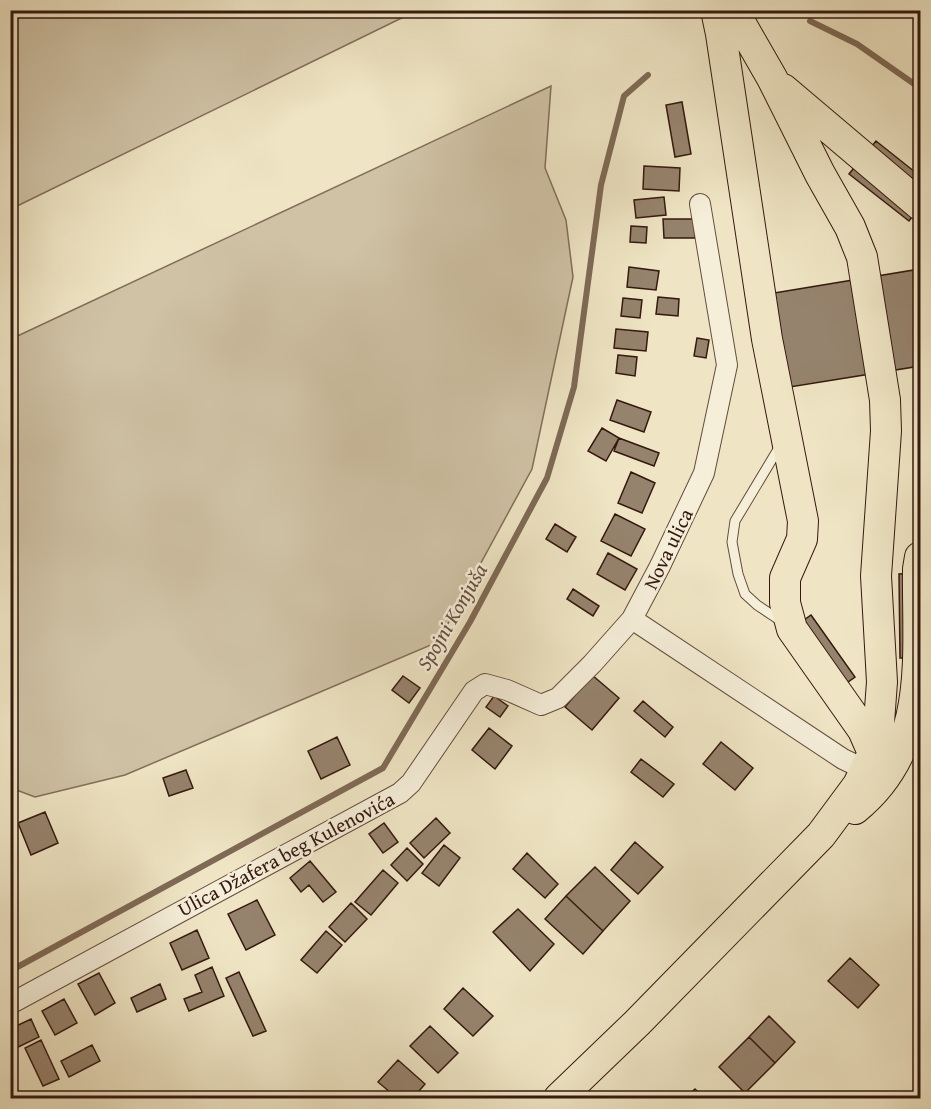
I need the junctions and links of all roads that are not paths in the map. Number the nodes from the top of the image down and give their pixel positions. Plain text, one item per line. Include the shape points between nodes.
1 (716, 10) edge
2 (733, 10) edge
3 (772, 78) junction
4 (700, 204) dead end
5 (921, 205) edge
6 (786, 436) junction
7 (921, 557) edge
8 (632, 618) junction
9 (792, 629) junction
10 (870, 762) junction
11 (821, 835) junction
12 (10, 1004) edge
13 (559, 1098) edge

1 - 6 main road via 767,339
2 - 3 main road
3 - 5 main road
3 - 10 main road via 850,226 862,257 875,330 886,430 876,576 882,682 878,736
4 - 8 street, Nova ulica via 727,365 704,473
6 - 9 main road via 803,521 802,539 784,578
6 - 9 lane via 735,521 732,542 745,594
7 - 11 main road via 917,697 909,734 894,768 871,797
8 - 10 street via 843,759
8 - 12 street, Ulica Džafera beg Kulenovića via 558,698 541,705 484,684 474,691 411,783 400,793
9 - 10 main road via 863,730
10 - 11 main road
11 - 13 main road via 638,1023

